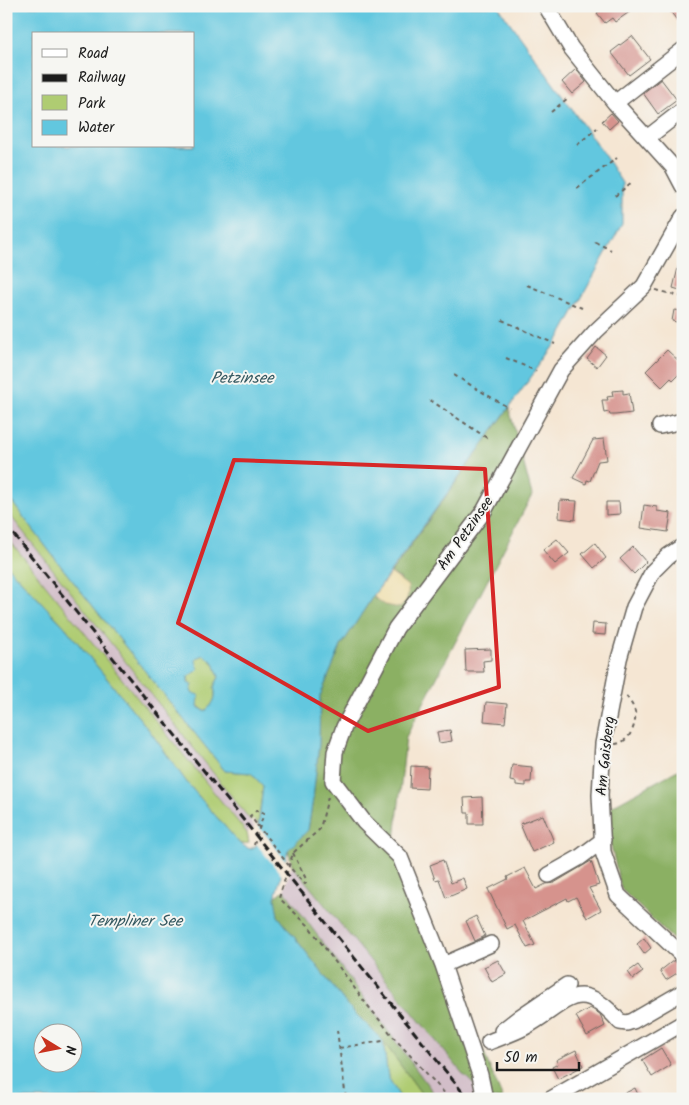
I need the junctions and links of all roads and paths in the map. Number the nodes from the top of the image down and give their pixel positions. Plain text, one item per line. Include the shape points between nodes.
1 (546, 6) edge
2 (683, 50) edge
3 (568, 98) dead end
4 (615, 103) junction
5 (683, 110) edge
6 (551, 112) dead end
7 (597, 128) dead end
8 (647, 138) junction
9 (577, 145) dead end
10 (617, 158) dead end
11 (632, 182) dead end
12 (683, 186) edge
13 (577, 188) dead end
14 (615, 196) dead end
15 (683, 217) edge
16 (595, 242) dead end
17 (610, 250) dead end
18 (527, 285) dead end
19 (644, 286) junction
20 (683, 297) edge
21 (582, 308) dead end
22 (502, 320) dead end
23 (556, 344) dead end
24 (506, 358) dead end
25 (536, 371) dead end
26 (454, 375) dead end
27 (430, 400) dead end
28 (509, 408) dead end
29 (683, 421) edge
30 (660, 426) dead end
31 (487, 438) dead end
32 (683, 546) edge
33 (614, 685) junction
34 (603, 744) junction
35 (333, 780) junction
36 (603, 840) junction
37 (254, 845) dead end
38 (293, 853) junction
39 (549, 874) dead end
40 (490, 944) dead end
41 (683, 956) edge
42 (443, 965) junction
43 (568, 985) dead end
44 (683, 992) edge
45 (683, 1023) edge
46 (337, 1030) dead end
47 (383, 1041) dead end
48 (489, 1042) junction
49 (339, 1048) junction
50 (472, 1051) junction
51 (561, 1096) edge
52 (346, 1099) edge
53 (450, 1099) edge
54 (485, 1099) edge

1 - 4 street via 571,48
2 - 4 street
3 - 6 path
4 - 8 street
5 - 8 street
7 - 9 path
8 - 12 street via 673,168
10 - 13 path
11 - 14 path
15 - 19 street, Am Petzinsee
16 - 17 path
18 - 21 path
19 - 20 path
19 - 35 street, Am Petzinsee via 596,331 561,370 484,511 396,628 344,727 335,752
22 - 23 path
24 - 25 path
26 - 28 path
27 - 31 path
29 - 30 street
32 - 33 street, Am Gaisberg via 653,571 634,607
33 - 34 street, Am Gaisberg
33 - 34 path via 621,688 635,711 635,724 632,732 618,744
34 - 36 street, Am Gaisberg via 600,795
35 - 38 path via 320,829
35 - 42 street via 364,822 400,857
36 - 39 street
36 - 41 street, Am Gaisberg via 603,852 618,896
37 - 38 path, bridge via 264,813 257,810 250,816 257,825 298,876 305,884 306,879
38 - 53 path via 279,898 308,925 364,1001
40 - 42 street
42 - 50 street
43 - 48 street
44 - 48 street via 627,1023 620,1022 604,1005 590,998 572,996 525,1027
45 - 51 street
46 - 49 path
47 - 49 path
48 - 50 street
49 - 52 path
50 - 54 street

